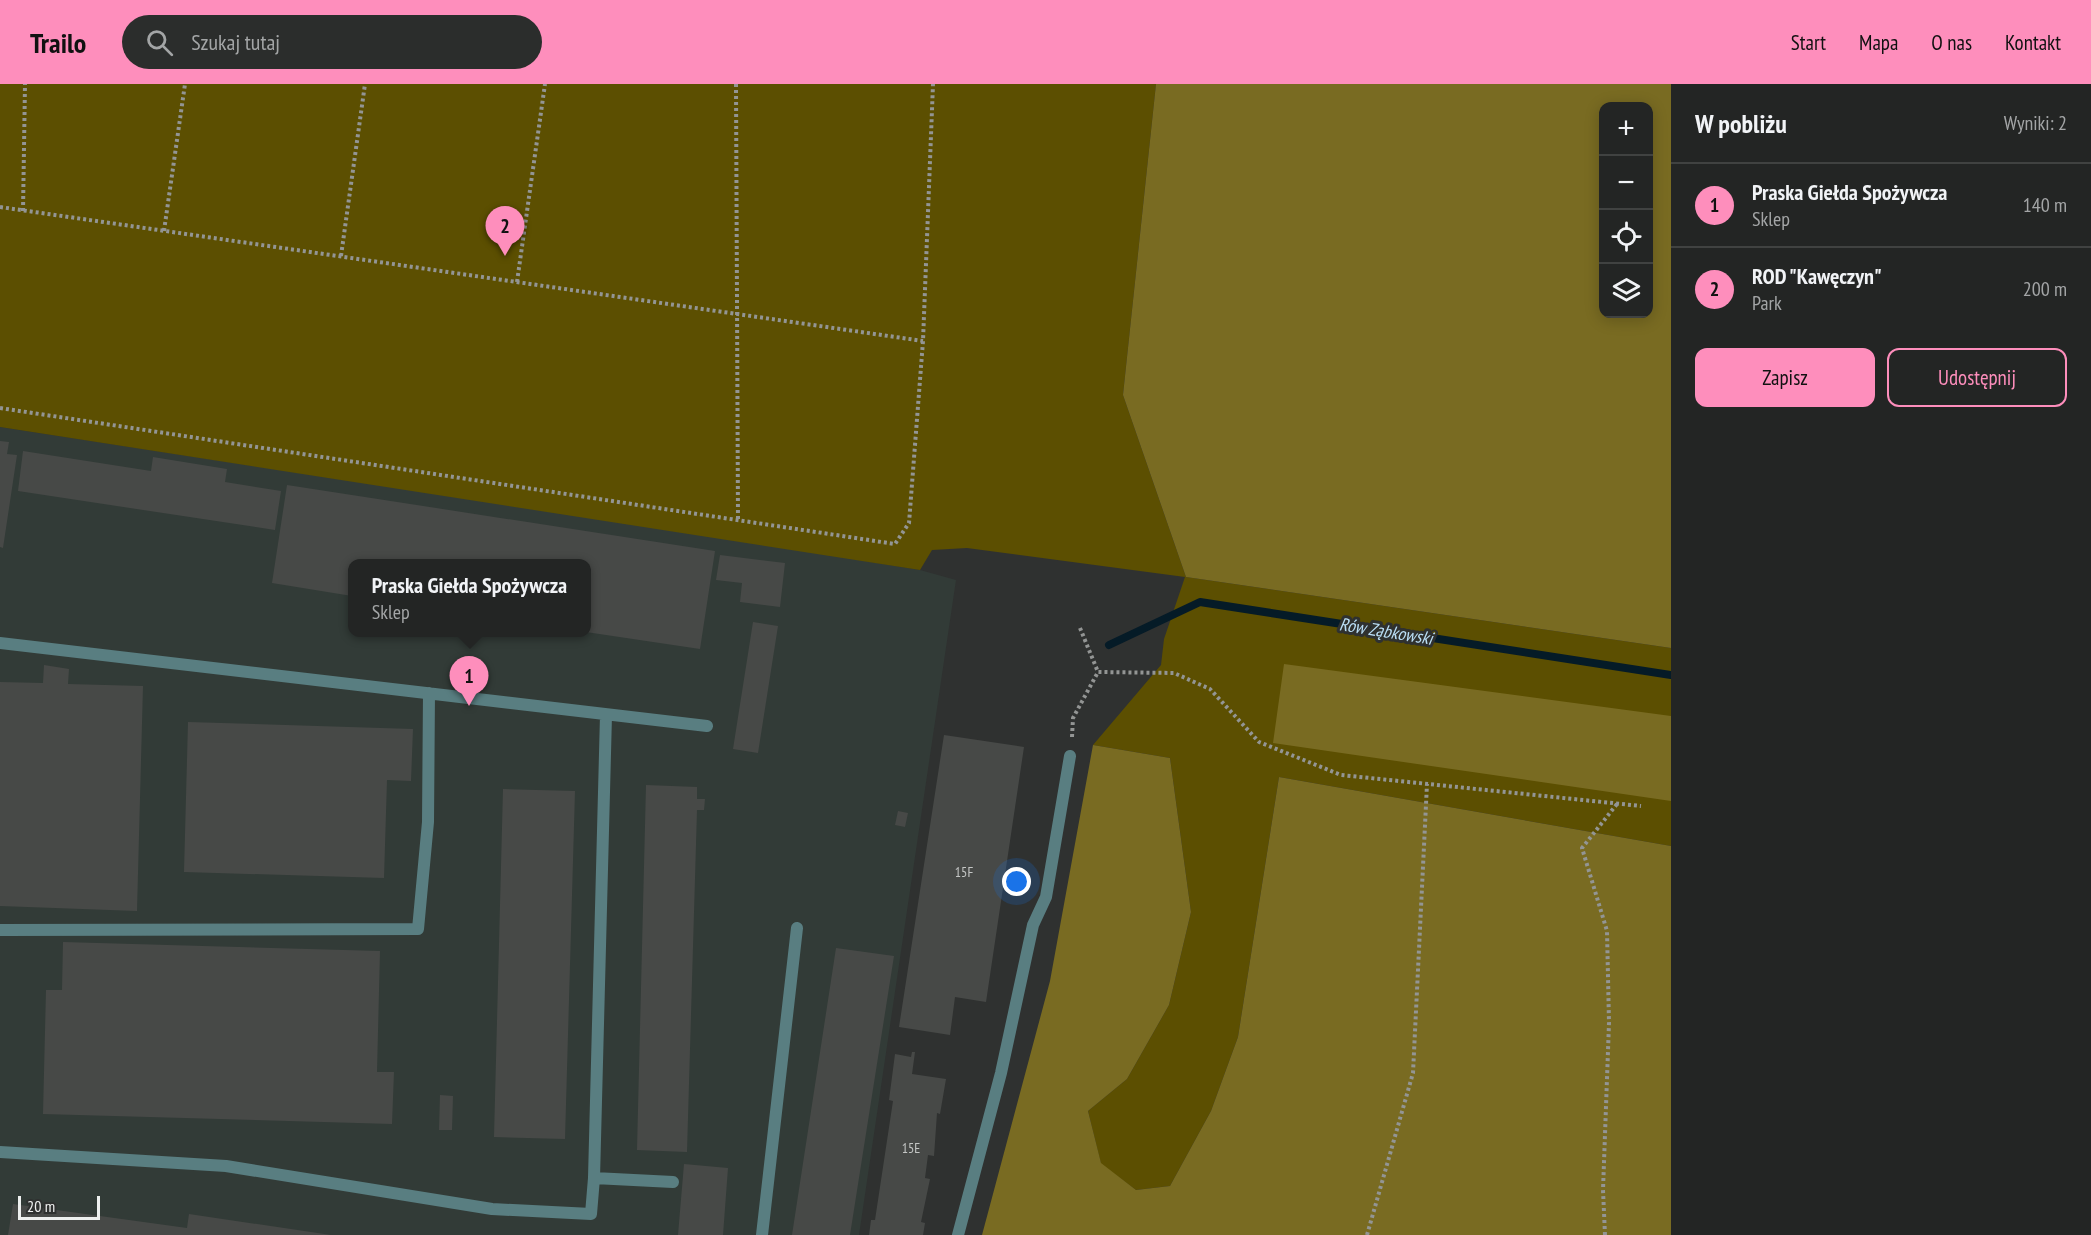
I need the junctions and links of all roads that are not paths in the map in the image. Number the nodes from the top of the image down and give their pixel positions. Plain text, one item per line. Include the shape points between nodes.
1 (0, 643) edge
2 (429, 693) junction
3 (606, 715) junction
4 (707, 726) dead end
5 (1070, 756) road end
6 (797, 928) dead end
7 (0, 930) edge
8 (0, 1152) edge
9 (594, 1178) junction
10 (673, 1182) dead end
11 (762, 1235) edge
12 (958, 1235) edge

1 - 2 lane
2 - 3 lane
2 - 7 lane via 428,822 418,928
3 - 4 lane
3 - 9 lane
5 - 12 lane via 1046,897 1033,926 1001,1073
6 - 11 lane
8 - 9 lane via 226,1166 492,1209 591,1214
9 - 10 lane

